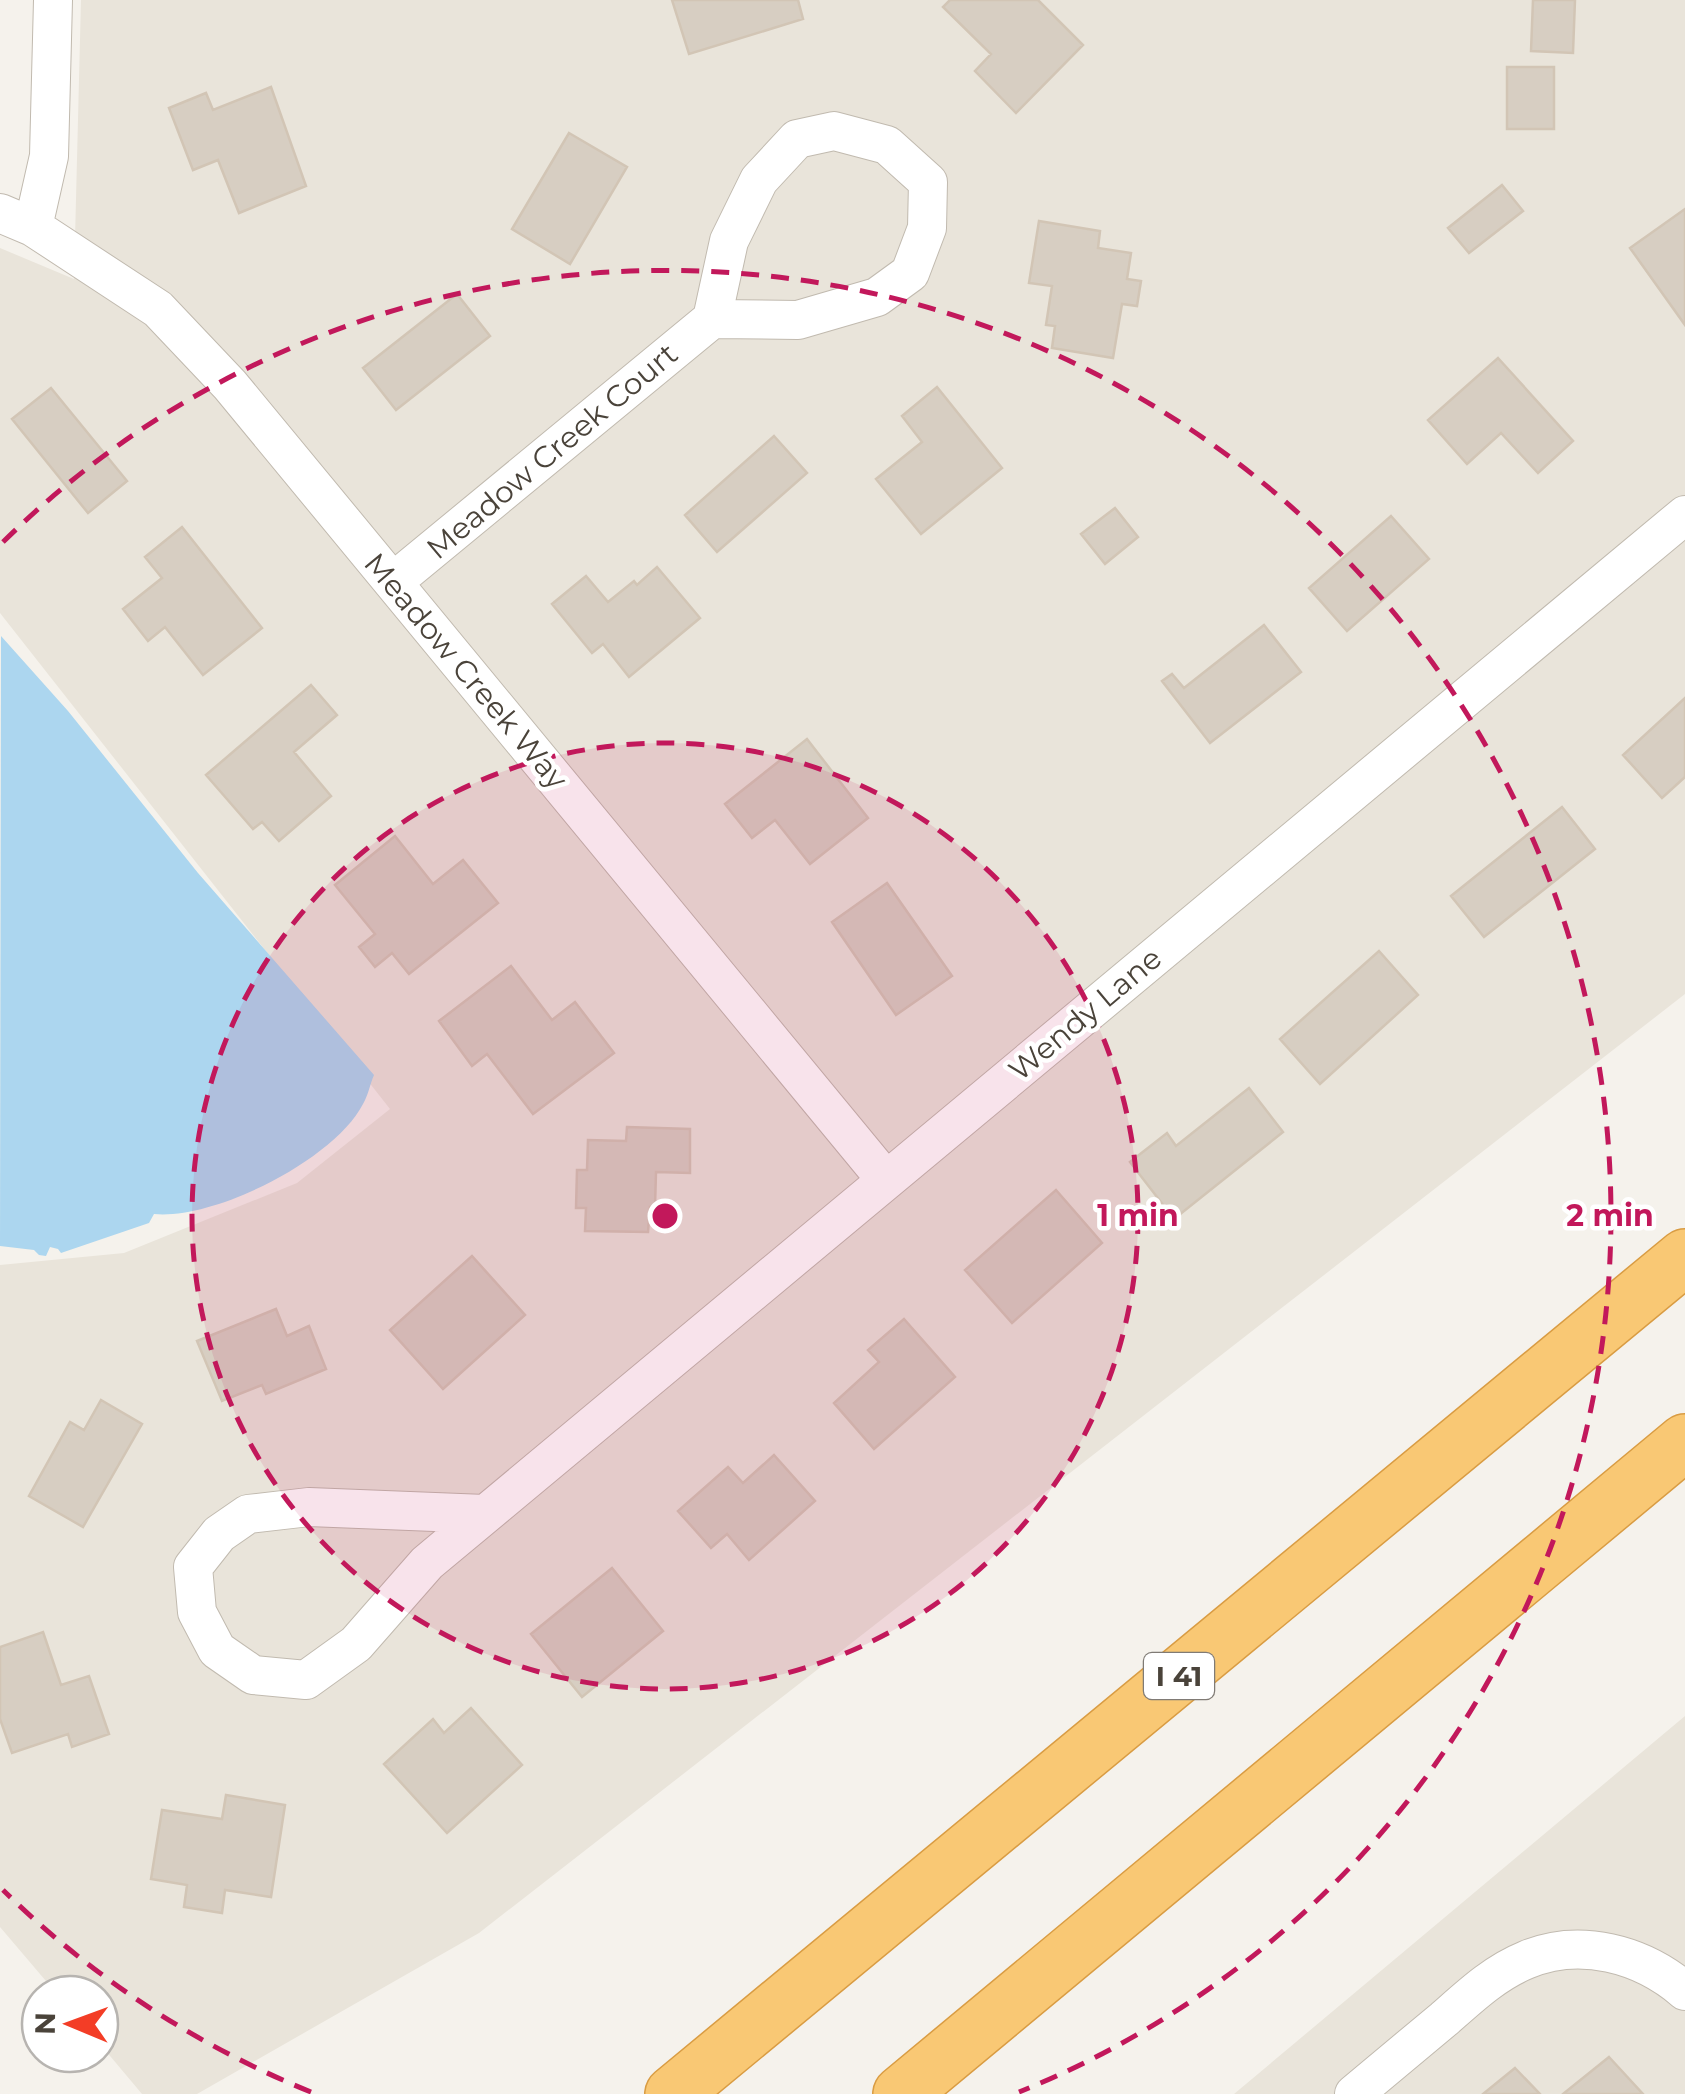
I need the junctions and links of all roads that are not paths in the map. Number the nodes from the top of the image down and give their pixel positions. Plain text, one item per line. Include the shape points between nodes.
1 (53, 0) edge
2 (16, 220) edge
3 (712, 319) junction
4 (1685, 515) edge
5 (393, 582) junction
6 (886, 1180) junction
7 (1685, 1258) edge
8 (1685, 1442) edge
9 (485, 1514) junction
10 (1685, 1991) edge
11 (673, 2094) edge
12 (902, 2094) edge
13 (1354, 2094) edge

1 - 2 street via 49,156
2 - 5 street, Meadow Creek Way via 158,309
3 - 3 street via 798,320 877,297 910,273 927,228 928,182 887,145 834,132 798,139 759,180 730,241
3 - 5 street, Meadow Creek Court
4 - 6 street, Wendy Lane
5 - 6 street, Meadow Creek Way
6 - 9 street, Wendy Lane
7 - 11 highway, I 41
8 - 12 highway
9 - 9 street, Wendy Lane via 309,1507 248,1514 218,1534 193,1567 197,1612 216,1650 253,1675 306,1680 356,1644 428,1563
10 - 13 street via 1621,1954 1573,1949 1528,1959 1491,1979

